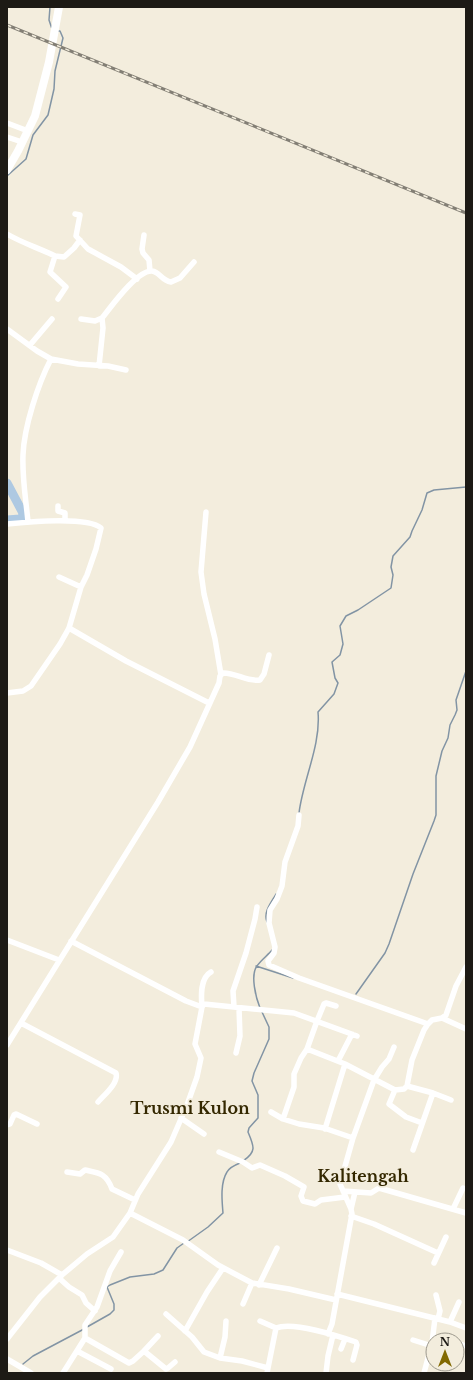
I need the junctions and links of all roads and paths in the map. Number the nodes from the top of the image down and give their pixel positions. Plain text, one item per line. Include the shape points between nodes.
1 (59, 7) edge
2 (7, 123) edge
3 (28, 131) junction
4 (7, 137) edge
5 (22, 142) junction
6 (7, 170) edge
7 (75, 214) dead end
8 (7, 234) edge
9 (144, 235) dead end
10 (80, 240) junction
11 (55, 256) junction
12 (194, 262) dead end
13 (150, 271) junction
14 (137, 279) junction
15 (58, 299) dead end
16 (102, 318) junction
17 (52, 319) dead end
18 (81, 319) dead end
19 (7, 328) edge
20 (30, 345) junction
21 (51, 359) junction
22 (98, 366) junction
23 (126, 370) dead end
24 (58, 506) dead end
25 (206, 512) dead end
26 (65, 521) junction
27 (28, 522) junction
28 (7, 524) edge
29 (59, 577) dead end
30 (81, 587) junction
31 (69, 628) junction
32 (269, 655) dead end
33 (222, 674) junction
34 (7, 693) edge
35 (209, 703) junction
36 (299, 815) dead end
37 (256, 907) dead end
38 (7, 940) edge
39 (71, 941) junction
40 (59, 960) junction
41 (466, 967) edge
42 (211, 972) dead end
43 (336, 1006) dead end
44 (202, 1007) junction
45 (236, 1008) junction
46 (442, 1018) junction
47 (317, 1021) junction
48 (21, 1023) junction
49 (428, 1024) junction
50 (466, 1029) edge
51 (7, 1045) edge
52 (394, 1047) dead end
53 (308, 1049) junction
54 (236, 1053) dead end
55 (338, 1061) junction
56 (345, 1064) junction
57 (374, 1080) junction
58 (407, 1086) junction
59 (395, 1090) junction
60 (433, 1093) junction
61 (451, 1100) dead end
62 (98, 1102) dead end
63 (271, 1112) dead end
64 (182, 1118) junction
65 (283, 1119) junction
66 (422, 1123) junction
67 (7, 1124) edge
68 (37, 1124) dead end
69 (325, 1129) junction
70 (204, 1134) dead end
71 (353, 1138) junction
72 (413, 1150) dead end
73 (219, 1152) dead end
74 (66, 1172) dead end
75 (463, 1188) dead end
76 (355, 1192) junction
77 (344, 1194) junction
78 (136, 1200) junction
79 (351, 1209) junction
80 (453, 1209) junction
81 (130, 1213) junction
82 (466, 1213) edge
83 (351, 1216) junction
84 (446, 1236) dead end
85 (277, 1248) dead end
86 (7, 1250) edge
87 (121, 1252) dead end
88 (438, 1253) junction
89 (434, 1263) dead end
90 (223, 1268) junction
91 (60, 1277) junction
92 (252, 1283) junction
93 (259, 1284) junction
94 (436, 1295) dead end
95 (336, 1297) junction
96 (459, 1302) dead end
97 (243, 1304) dead end
98 (95, 1311) junction
99 (166, 1314) dead end
100 (436, 1319) junction
101 (226, 1321) dead end
102 (260, 1321) dead end
103 (450, 1322) junction
104 (276, 1328) junction
105 (466, 1328) edge
106 (185, 1331) junction
107 (434, 1332) edge
108 (331, 1334) junction
109 (85, 1336) junction
110 (158, 1336) dead end
111 (7, 1339) edge
112 (345, 1339) junction
113 (413, 1340) dead end
114 (425, 1344) edge
115 (340, 1349) dead end
116 (144, 1350) junction
117 (78, 1351) junction
118 (220, 1358) junction
119 (7, 1359) edge
120 (353, 1360) dead end
121 (175, 1362) dead end
122 (111, 1369) dead end
123 (25, 1370) edge
124 (268, 1371) edge
125 (63, 1373) edge
126 (326, 1373) edge

1 - 3 street via 49,62 35,116
2 - 3 street
3 - 5 street
4 - 5 street
5 - 6 street
7 - 10 street via 80,216 75,235
8 - 11 street
9 - 13 street via 142,249 149,260
10 - 11 street via 68,255
10 - 14 street via 88,249
11 - 15 street via 50,272 66,287
12 - 13 street via 180,278 171,282
13 - 14 street
14 - 16 street
16 - 18 street via 96,321
16 - 22 street
17 - 20 street
19 - 20 street
20 - 21 street
21 - 22 street
21 - 27 street via 31,411 23,454 23,485
22 - 23 street
24 - 26 street via 58,511 64,513
25 - 33 street via 201,572
26 - 27 street
26 - 30 street via 95,524 101,528 96,549
27 - 28 street
29 - 30 street
30 - 31 street
31 - 34 street via 31,686 23,691
31 - 35 street via 126,661
32 - 33 street via 260,680
33 - 35 street
35 - 39 street via 190,747
36 - 49 street via 298,826 285,862 282,886 269,913 269,926 275,948 268,961 269,965
37 - 45 street via 246,954 234,992
38 - 40 street
39 - 40 street
39 - 44 street
40 - 48 street
41 - 46 street via 453,993 448,1012
42 - 44 street via 203,982
43 - 47 street via 324,1004
44 - 45 street via 207,1004
44 - 64 street via 195,1044 201,1058
45 - 47 street via 294,1013
45 - 54 street via 240,1036
46 - 49 street via 432,1020
46 - 50 street
47 - 53 street
47 - 55 street via 354,1035
48 - 51 street
48 - 62 street via 116,1073 109,1090
49 - 58 street via 412,1060
52 - 57 street
53 - 55 street
53 - 65 street via 294,1074 294,1087
55 - 56 street
56 - 57 street
56 - 69 street
57 - 59 street
57 - 71 street
58 - 59 street
58 - 60 street
59 - 66 street via 389,1104 406,1117
60 - 61 street
60 - 66 street
63 - 65 street
64 - 70 street
64 - 78 street
65 - 69 street
66 - 72 street
67 - 68 street via 10,1124 16,1114
69 - 71 street
71 - 77 street via 340,1184
73 - 77 street via 252,1168 262,1166 302,1186 302,1201 315,1204 320,1200
74 - 78 street via 80,1174 85,1170 102,1174 112,1188
75 - 80 street
76 - 77 street
76 - 79 street
76 - 80 street via 371,1193 379,1188
77 - 79 street
78 - 81 street
79 - 83 street
80 - 82 street
81 - 90 street via 186,1242
81 - 91 street via 113,1237 87,1254
83 - 88 street
83 - 95 street
84 - 88 street
85 - 93 street
86 - 91 street via 41,1263
87 - 98 street via 110,1271
88 - 89 street
90 - 92 street
90 - 106 street
91 - 98 street via 69,1288 82,1295
91 - 111 street via 40,1297
92 - 93 street
92 - 97 street
93 - 95 street
94 - 100 street via 440,1311
95 - 100 street
95 - 108 street
96 - 103 street
98 - 109 street via 85,1326
99 - 106 street
100 - 103 street
100 - 107 street
101 - 118 street
102 - 104 street
103 - 105 street
104 - 108 street via 299,1328
104 - 124 street
106 - 118 street via 204,1352
108 - 112 street
108 - 126 street
109 - 116 street via 129,1363
109 - 117 street
110 - 116 street
112 - 115 street
112 - 120 street via 357,1343
113 - 114 street
116 - 121 street via 166,1369
117 - 122 street
117 - 125 street
118 - 124 street via 242,1361
119 - 123 street

